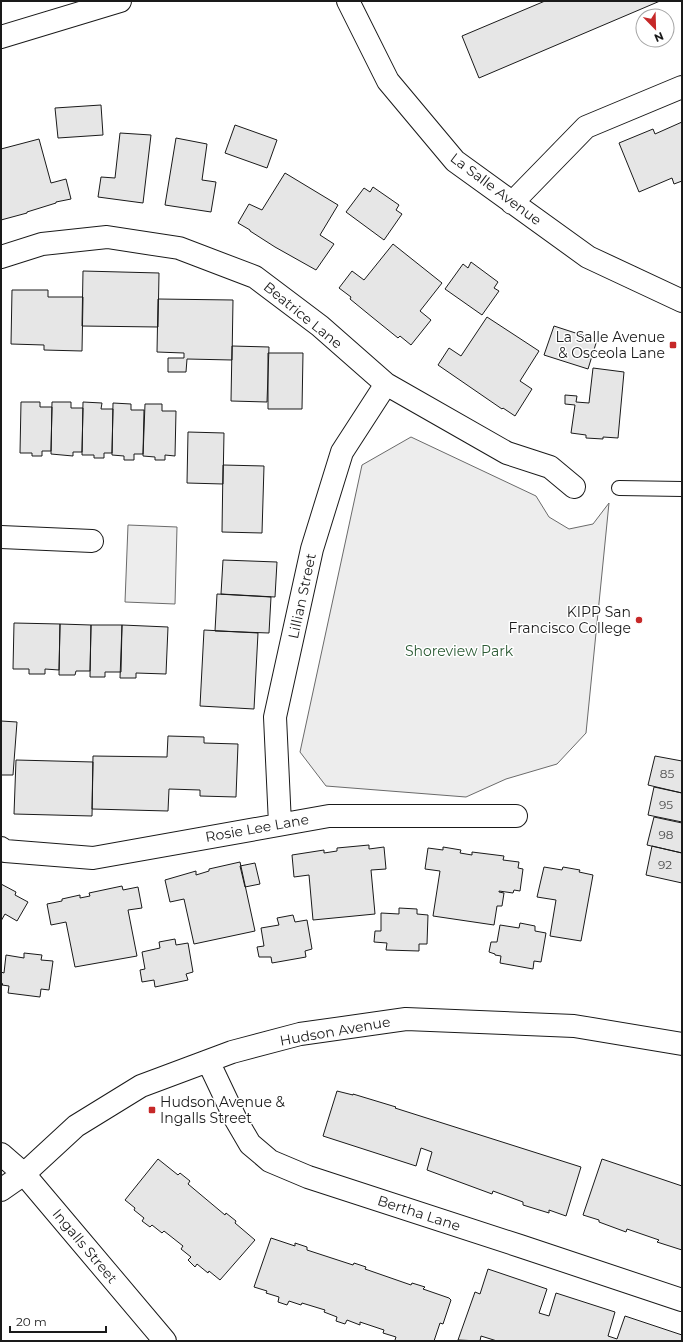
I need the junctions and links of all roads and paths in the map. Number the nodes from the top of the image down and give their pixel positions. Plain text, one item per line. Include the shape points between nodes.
1 (120, 1) edge
2 (348, 1) edge
3 (1, 37) edge
4 (682, 87) edge
5 (512, 203) junction
6 (1, 257) edge
7 (682, 301) edge
8 (386, 384) junction
9 (574, 487) dead end
10 (619, 488) dead end
11 (682, 489) edge
12 (1, 537) edge
13 (92, 541) dead end
14 (516, 816) dead end
15 (280, 824) junction
16 (1, 848) edge
17 (682, 1044) edge
18 (208, 1061) junction
19 (1, 1154) edge
20 (24, 1174) junction
21 (1, 1190) edge
22 (682, 1300) edge
23 (165, 1341) edge

1 - 3 street
2 - 5 street, La Salle Avenue via 388,81 455,162
4 - 5 street via 586,127
5 - 7 street, La Salle Avenue via 588,257
6 - 8 street, Beatrice Lane via 42,244 107,237 179,248 255,277 320,326
8 - 9 street, Beatrice Lane via 507,453 550,467
8 - 15 street, Lillian Street via 342,452 312,549 275,718
10 - 11 lane
12 - 13 street
14 - 15 street, Rosie Lee Lane via 329,816
15 - 16 street, Rosie Lee Lane via 93,858 5,851
17 - 18 street, Hudson Avenue via 574,1026 406,1018 300,1034
18 - 20 street, Hudson Avenue via 141,1086 82,1122
18 - 22 street, Bertha Lane via 250,1144 270,1161 308,1177
19 - 20 street, Ingalls Street
20 - 21 street, Hudson Avenue
20 - 23 street, Ingalls Street

